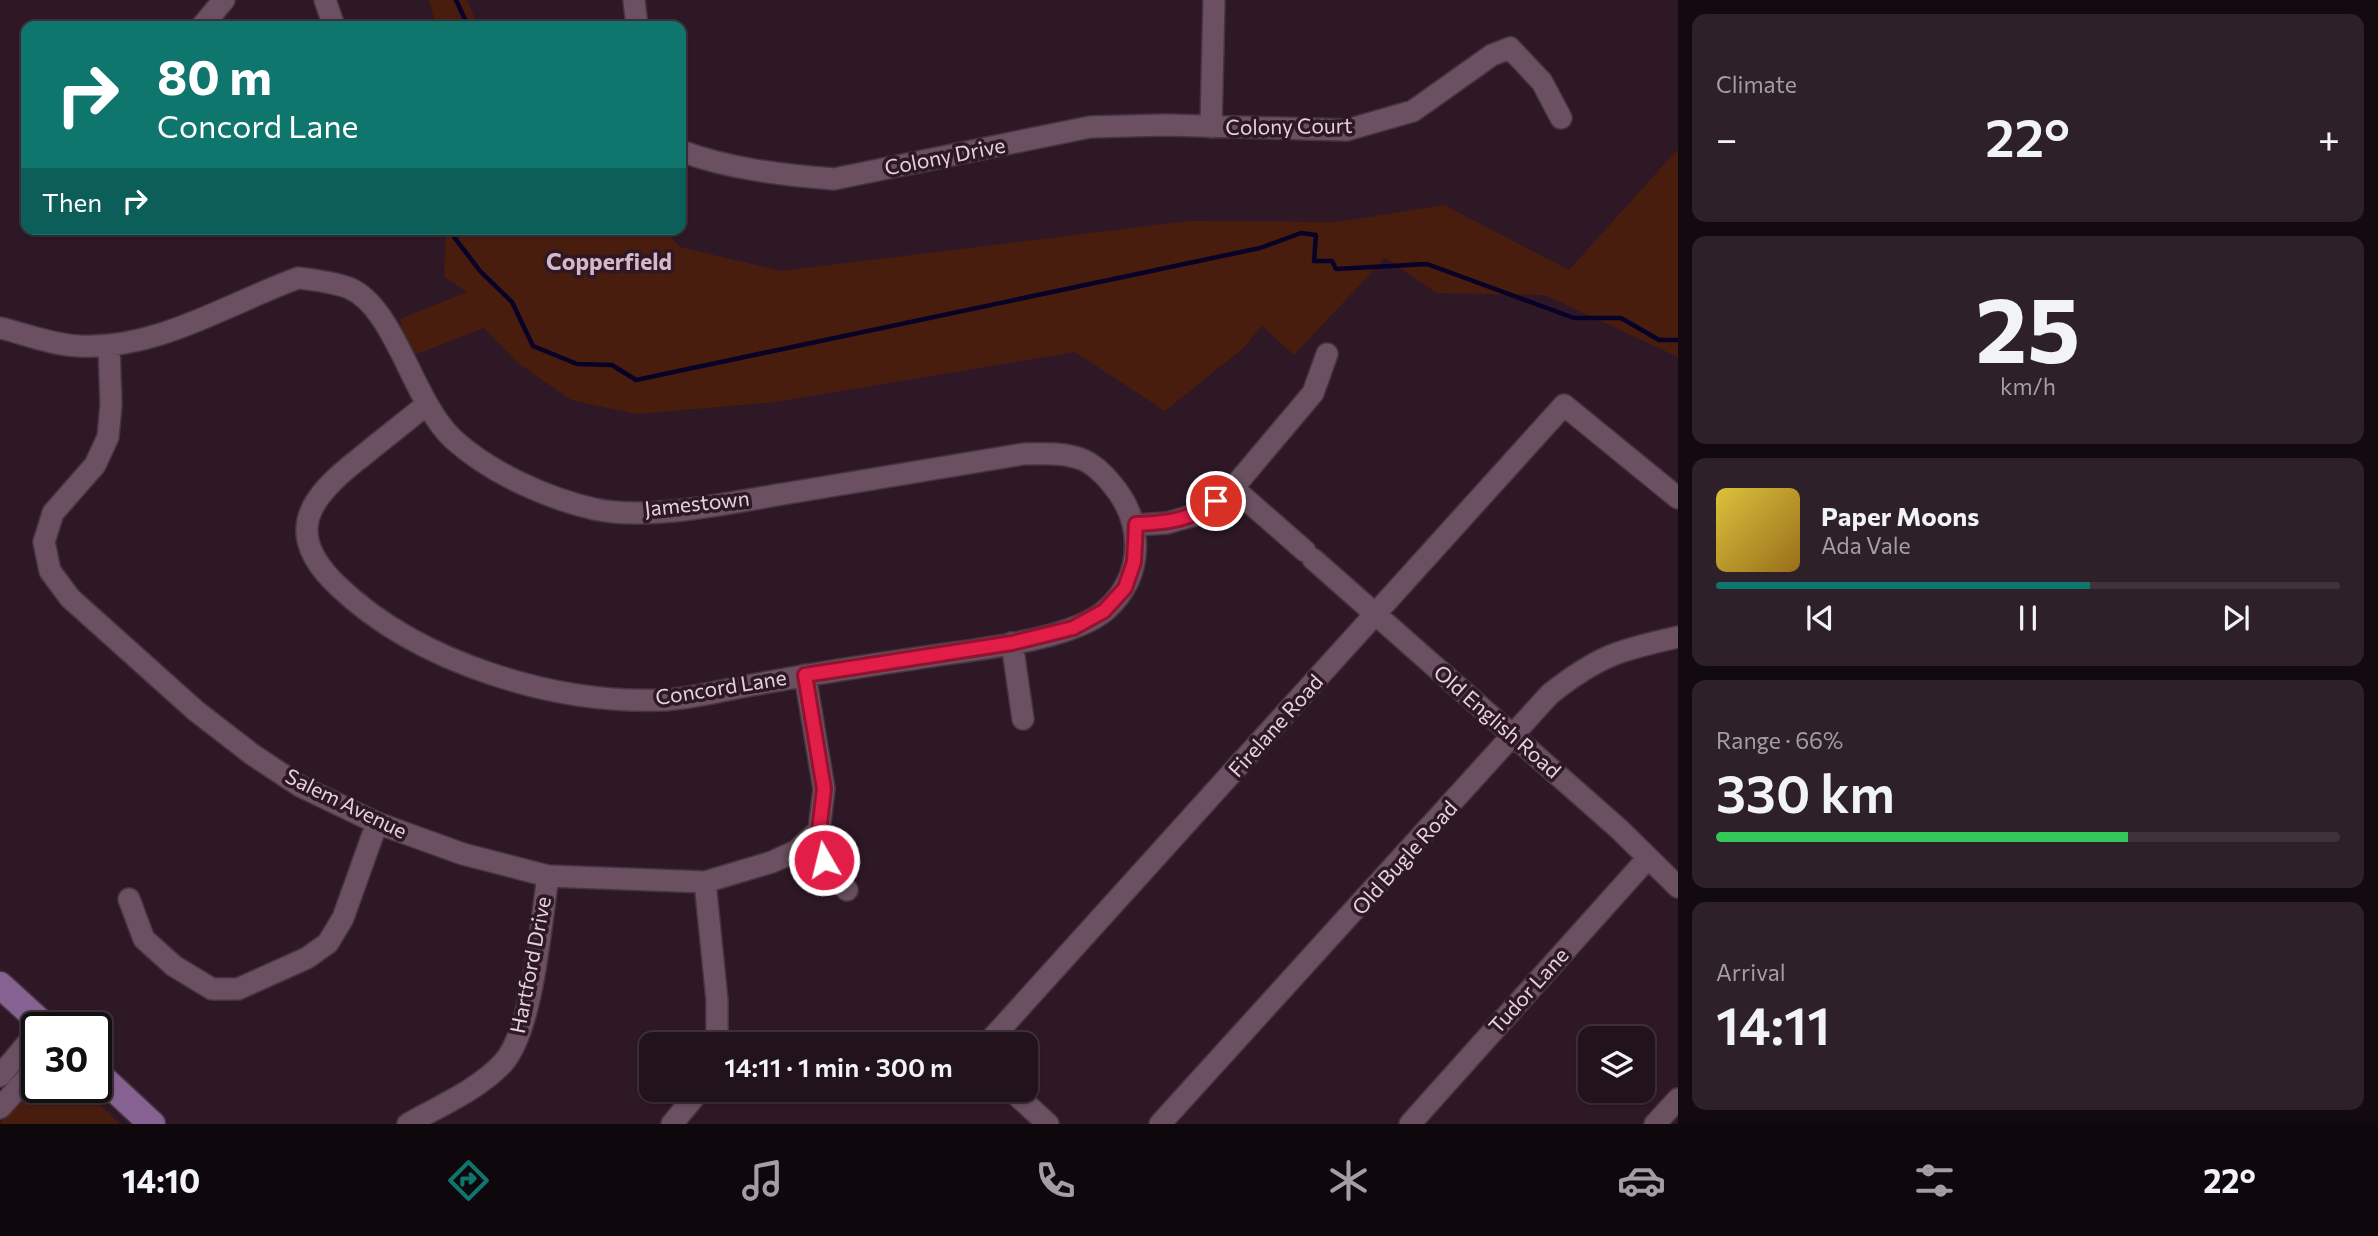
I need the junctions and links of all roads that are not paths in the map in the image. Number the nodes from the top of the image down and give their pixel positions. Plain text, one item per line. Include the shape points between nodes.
1 (224, 0) edge
2 (325, 0) edge
3 (634, 0) edge
4 (1214, 0) edge
5 (206, 21) edge
6 (332, 21) edge
7 (636, 21) edge
8 (1561, 118) dead end
9 (1210, 127) junction
10 (686, 153) edge
11 (0, 328) edge
12 (109, 346) junction
13 (1326, 354) dead end
14 (426, 405) junction
15 (1233, 488) junction
16 (1678, 498) edge
17 (1136, 524) junction
18 (1376, 616) junction
19 (1678, 637) edge
20 (1012, 643) junction
21 (805, 675) junction
22 (1023, 719) dead end
23 (1515, 737) junction
24 (377, 823) junction
25 (819, 831) junction
26 (1648, 858) junction
27 (548, 876) junction
28 (705, 883) junction
29 (1678, 887) edge
30 (847, 890) dead end
31 (129, 899) dead end
32 (0, 985) edge
33 (26, 1012) edge
34 (717, 1032) edge
35 (998, 1032) edge
36 (21, 1051) edge
37 (0, 1076) edge
38 (21, 1085) edge
39 (112, 1087) edge
40 (1678, 1099) edge
41 (690, 1102) edge
42 (1024, 1102) edge
43 (0, 1108) edge
44 (152, 1124) edge
45 (408, 1124) edge
46 (672, 1124) edge
47 (1048, 1124) edge
48 (1160, 1124) edge
49 (1410, 1124) edge
50 (1655, 1124) edge

1 - 5 street
2 - 6 street
3 - 7 street
4 - 9 street
8 - 9 street, Colony Court via 1542,82 1510,48 1492,55 1413,111 1347,130
9 - 10 street, Colony Drive via 1090,127 834,179 795,176
11 - 12 street, Jamestown via 76,346
12 - 14 street, Jamestown via 169,333 298,278 321,281 351,289 371,302
12 - 24 street, Salem Avenue via 108,437 94,465 53,513 44,542 50,570 70,598 196,711 300,786
13 - 15 street via 1313,393
14 - 17 street, Jamestown via 453,438 498,470 595,509 690,509 1023,454 1066,455 1085,460 1105,476 1123,497
14 - 21 street, Concord Lane via 330,481 311,505 305,530 321,569 382,620 442,656 512,681 585,696 665,700
15 - 17 street via 1199,514 1167,523
15 - 18 street, Old English Road
16 - 18 street, Firelane Road via 1563,405
17 - 20 street, Concord Lane via 1134,562 1125,588 1104,611 1073,628
18 - 23 street, Old English Road
18 - 35 street, Firelane Road
19 - 23 street, Old Bugle Road via 1620,650 1583,668 1550,694
20 - 21 street, Concord Lane
20 - 22 street
21 - 25 street via 824,789
23 - 26 street, Old English Road
23 - 48 street, Old Bugle Road
24 - 27 street, Salem Avenue via 463,854
24 - 31 street via 343,918 328,943 307,958 238,989 212,989 174,966 144,939
25 - 28 street, Salem Avenue via 784,857
25 - 30 street via 824,860
26 - 29 street, Old English Road
26 - 49 street, Tudor Lane
27 - 28 street, Salem Avenue
27 - 45 street, Hartford Drive via 525,1017 514,1049 473,1087
28 - 34 street
32 - 33 main road
36 - 37 street
38 - 43 street
39 - 44 main road
40 - 50 street
41 - 46 street
42 - 47 street

